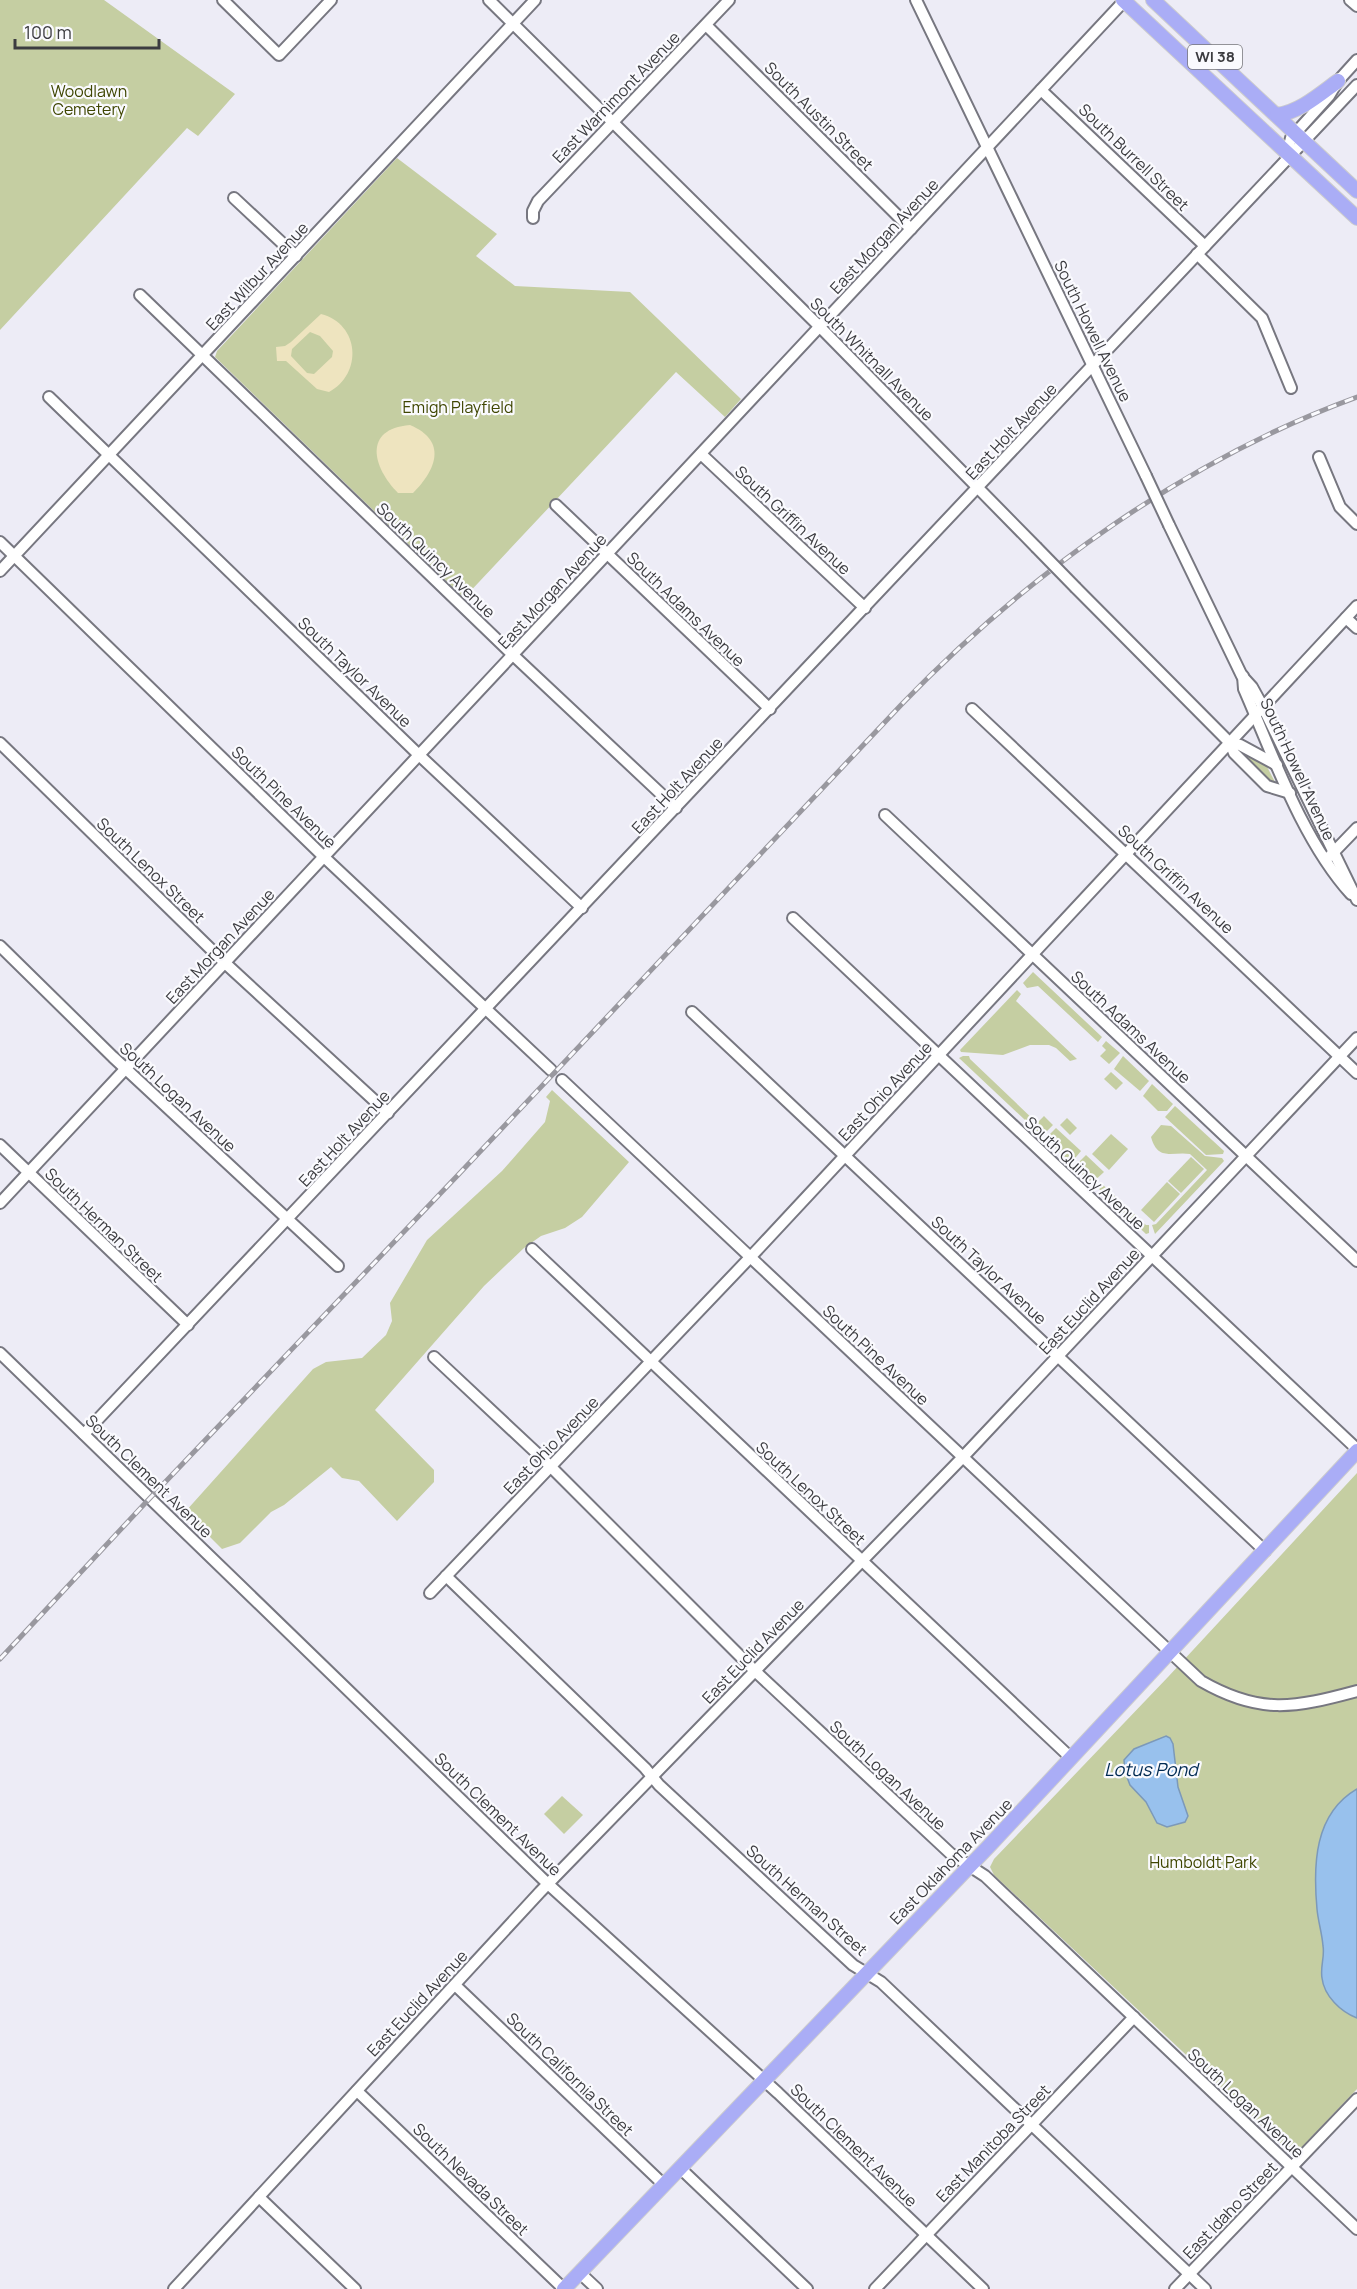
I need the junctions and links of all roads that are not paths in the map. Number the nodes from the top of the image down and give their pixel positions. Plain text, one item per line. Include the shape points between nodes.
1 (223, 0) edge
2 (331, 0) edge
3 (489, 0) edge
4 (535, 0) edge
5 (729, 0) edge
6 (916, 0) edge
7 (1124, 0) edge
8 (1152, 0) edge
9 (1350, 0) edge
10 (1357, 6) edge
11 (513, 24) junction
12 (706, 25) junction
13 (1357, 60) edge
14 (1338, 81) junction
15 (1357, 85) edge
16 (1041, 90) junction
17 (1277, 115) junction
18 (614, 123) junction
19 (1300, 136) junction
20 (987, 148) junction
21 (1291, 155) junction
22 (1357, 191) edge
23 (234, 198) dead end
24 (533, 218) dead end
25 (1357, 218) edge
26 (911, 229) junction
27 (1201, 250) junction
28 (296, 255) junction
29 (140, 295) dead end
30 (820, 327) junction
31 (202, 356) junction
32 (1093, 366) junction
33 (1291, 388) dead end
34 (49, 397) dead end
35 (700, 454) junction
36 (109, 455) junction
37 (1319, 457) dead end
38 (978, 488) junction
39 (556, 505) dead end
40 (1357, 524) edge
41 (0, 542) edge
42 (607, 554) junction
43 (14, 556) junction
44 (0, 571) edge
45 (1357, 606) edge
46 (865, 608) junction
47 (1346, 618) junction
48 (1357, 628) edge
49 (513, 655) junction
50 (770, 709) junction
51 (972, 709) dead end
52 (1259, 711) junction
53 (0, 743) edge
54 (1230, 743) junction
55 (419, 755) junction
56 (1276, 764) junction
57 (1296, 774) junction
58 (1290, 793) junction
59 (676, 808) junction
60 (885, 815) dead end
61 (1357, 828) edge
62 (1127, 854) junction
63 (1330, 856) junction
64 (324, 857) junction
65 (1357, 901) edge
66 (582, 908) junction
67 (793, 918) dead end
68 (0, 946) edge
69 (1032, 955) junction
70 (225, 963) junction
71 (486, 1009) junction
72 (692, 1012) dead end
73 (1357, 1038) edge
74 (939, 1055) junction
75 (1340, 1056) junction
76 (126, 1069) junction
77 (552, 1070) dead end
78 (1357, 1073) edge
79 (561, 1080) dead end
80 (388, 1113) junction
81 (0, 1145) edge
82 (845, 1156) junction
83 (1246, 1156) junction
84 (28, 1173) junction
85 (0, 1203) edge
86 (288, 1219) junction
87 (532, 1249) dead end
88 (1152, 1256) junction
89 (750, 1258) junction
90 (1357, 1261) edge
91 (338, 1266) dead end
92 (188, 1325) junction
93 (0, 1353) edge
94 (1058, 1356) junction
95 (434, 1357) dead end
96 (651, 1362) junction
97 (84, 1434) junction
98 (1357, 1450) edge
99 (963, 1457) junction
100 (551, 1467) junction
101 (1264, 1551) junction
102 (861, 1562) junction
103 (447, 1576) junction
104 (430, 1593) dead end
105 (1170, 1652) junction
106 (755, 1671) junction
107 (1357, 1691) edge
108 (1071, 1758) junction
109 (652, 1777) junction
110 (970, 1865) junction
111 (548, 1884) junction
112 (867, 1973) junction
113 (455, 1984) junction
114 (1134, 2018) junction
115 (763, 2081) junction
116 (357, 2091) junction
117 (1357, 2099) edge
118 (1032, 2125) junction
119 (1292, 2167) junction
120 (680, 2168) junction
121 (664, 2185) junction
122 (259, 2197) junction
123 (1357, 2229) edge
124 (926, 2235) junction
125 (580, 2273) junction
126 (1189, 2274) junction
127 (174, 2289) edge
128 (356, 2289) edge
129 (564, 2289) edge
130 (597, 2289) edge
131 (807, 2289) edge
132 (875, 2289) edge
133 (983, 2289) edge
134 (1175, 2289) edge
135 (1205, 2289) edge

1 - 2 street via 279,55
3 - 11 street, South Whitnall Avenue
4 - 11 street, East Wilbur Avenue
5 - 12 street, East Warnimont Avenue
6 - 20 street, South Howell Avenue
7 - 16 street, East Morgan Avenue
7 - 21 main road, WI 38
8 - 17 main road, WI 38
9 - 10 street
11 - 18 street, South Whitnall Avenue
11 - 28 street, East Wilbur Avenue
12 - 18 street, East Warnimont Avenue
12 - 26 street, South Austin Street
13 - 14 street
14 - 17 main road via 1305,104
14 - 19 street
15 - 19 street
16 - 20 street, East Morgan Avenue
16 - 27 street, South Burrell Street
17 - 19 main road, WI 38
18 - 24 street, East Warnimont Avenue via 538,201
18 - 30 street, South Whitnall Avenue
19 - 21 street via 1289,146
19 - 22 main road, WI 38
20 - 26 street, East Morgan Avenue
20 - 32 street, South Howell Avenue
21 - 25 main road, WI 38
21 - 27 street, East Holt Avenue
23 - 28 street
26 - 30 street, East Morgan Avenue
27 - 32 street, East Holt Avenue
27 - 33 street, South Burrell Street via 1258,312
28 - 31 street, East Wilbur Avenue
29 - 31 street, South Quincy Avenue
30 - 35 street, East Morgan Avenue
30 - 38 street, South Whitnall Avenue
31 - 36 street, East Wilbur Avenue
31 - 49 street, South Quincy Avenue
32 - 38 street, East Holt Avenue
32 - 52 street, South Howell Avenue, bridge via 1242,676 1252,687
34 - 36 street, South Taylor Avenue
35 - 42 street, East Morgan Avenue
35 - 46 street, South Griffin Avenue
36 - 43 street, East Wilbur Avenue
36 - 55 street, South Taylor Avenue
37 - 40 street via 1340,507
38 - 46 street, East Holt Avenue
38 - 54 street, South Whitnall Avenue, bridge
39 - 42 street, South Adams Avenue
41 - 43 street, South Pine Avenue
42 - 49 street, East Morgan Avenue
42 - 50 street, South Adams Avenue
43 - 44 street, East Wilbur Avenue
43 - 64 street, South Pine Avenue
45 - 47 street, East Ohio Avenue
46 - 50 street, East Holt Avenue
47 - 48 street
47 - 52 street, East Ohio Avenue
49 - 55 street, East Morgan Avenue
49 - 59 street, South Quincy Avenue
50 - 59 street, East Holt Avenue
51 - 62 street, South Griffin Avenue
52 - 54 street, East Ohio Avenue
52 - 56 street, South Howell Avenue
52 - 57 street, South Howell Avenue
53 - 70 street, South Lenox Street
54 - 56 street, South Whitnall Avenue
54 - 58 street, South Whitnall Avenue via 1234,753 1267,786
54 - 62 street, East Ohio Avenue
55 - 64 street, East Morgan Avenue
55 - 66 street, South Taylor Avenue
56 - 57 street, South Whitnall Avenue
56 - 58 street, South Howell Avenue
57 - 63 street, South Howell Avenue
58 - 63 street, South Howell Avenue via 1314,842
59 - 66 street, East Holt Avenue
60 - 69 street, South Adams Avenue
61 - 63 street
62 - 69 street, East Ohio Avenue
62 - 75 street, South Griffin Avenue
63 - 65 street, South Howell Avenue
64 - 70 street, East Morgan Avenue
64 - 71 street, South Pine Avenue
66 - 71 street, East Holt Avenue
67 - 74 street, South Quincy Avenue
68 - 76 street, South Logan Avenue
69 - 74 street, East Ohio Avenue
69 - 83 street, South Adams Avenue
70 - 76 street, East Morgan Avenue
70 - 80 street, South Lenox Street
71 - 77 street, South Pine Avenue
71 - 80 street, East Holt Avenue
72 - 82 street, South Taylor Avenue
73 - 75 street, East Euclid Avenue
74 - 82 street, East Ohio Avenue
74 - 88 street, South Quincy Avenue
75 - 78 street, South Griffin Avenue
75 - 83 street, East Euclid Avenue
76 - 84 street, East Morgan Avenue
76 - 86 street, South Logan Avenue
79 - 89 street, South Pine Avenue
80 - 86 street, East Holt Avenue
81 - 84 street, South Herman Street
82 - 89 street, East Ohio Avenue
82 - 94 street, South Taylor Avenue
83 - 88 street, East Euclid Avenue
83 - 90 street, South Adams Avenue
84 - 85 street, East Morgan Avenue
84 - 92 street, South Herman Street
86 - 91 street, South Logan Avenue
86 - 92 street, East Holt Avenue
87 - 96 street, South Lenox Street
88 - 94 street, East Euclid Avenue
88 - 98 street, South Quincy Avenue
89 - 96 street, East Ohio Avenue
89 - 99 street, South Pine Avenue
92 - 97 street, East Holt Avenue
93 - 97 street, South Clement Avenue
94 - 99 street, East Euclid Avenue
94 - 101 street, South Taylor Avenue
95 - 100 street, South Logan Avenue
96 - 100 street, East Ohio Avenue
96 - 102 street, South Lenox Street
97 - 111 street, South Clement Avenue
98 - 101 main road, East Oklahoma Avenue
99 - 102 street, East Euclid Avenue
99 - 105 street, South Pine Avenue
100 - 103 street, East Ohio Avenue
100 - 106 street, South Logan Avenue
101 - 105 main road, East Oklahoma Avenue
102 - 106 street, East Euclid Avenue
102 - 108 street, South Lenox Street
103 - 104 street, East Ohio Avenue
103 - 109 street, South Herman Street
105 - 107 street, South Pine Avenue via 1201,1681 1223,1694 1252,1703 1280,1706
105 - 108 main road, East Oklahoma Avenue
106 - 109 street, East Euclid Avenue
106 - 110 street, South Logan Avenue via 951,1854
108 - 110 main road, East Oklahoma Avenue
109 - 111 street, East Euclid Avenue
109 - 112 street, South Herman Street via 853,1965
110 - 112 main road, East Oklahoma Avenue
110 - 114 street, South Logan Avenue
111 - 113 street, East Euclid Avenue
111 - 115 street, South Clement Avenue
112 - 115 main road, East Oklahoma Avenue
112 - 118 street, South Herman Street
113 - 116 street, East Euclid Avenue
113 - 121 street, South California Street
114 - 118 street, East Manitoba Street
114 - 119 street, South Logan Avenue
115 - 120 main road, East Oklahoma Avenue
115 - 124 street, South Clement Avenue
116 - 122 street, East Euclid Avenue
116 - 129 street, South Nevada Street
117 - 119 street, East Idaho Street
118 - 124 street, East Manitoba Street
118 - 126 street, South Herman Street
119 - 123 street, South Logan Avenue
119 - 126 street, East Idaho Street
120 - 121 main road, East Oklahoma Avenue
120 - 131 street
121 - 125 main road, East Oklahoma Avenue
122 - 127 street, East Euclid Avenue
122 - 128 street
124 - 132 street, East Manitoba Street
124 - 133 street, South Clement Avenue
125 - 129 main road, East Oklahoma Avenue
125 - 130 street
126 - 134 street, East Idaho Street
126 - 135 street, South Herman Street

